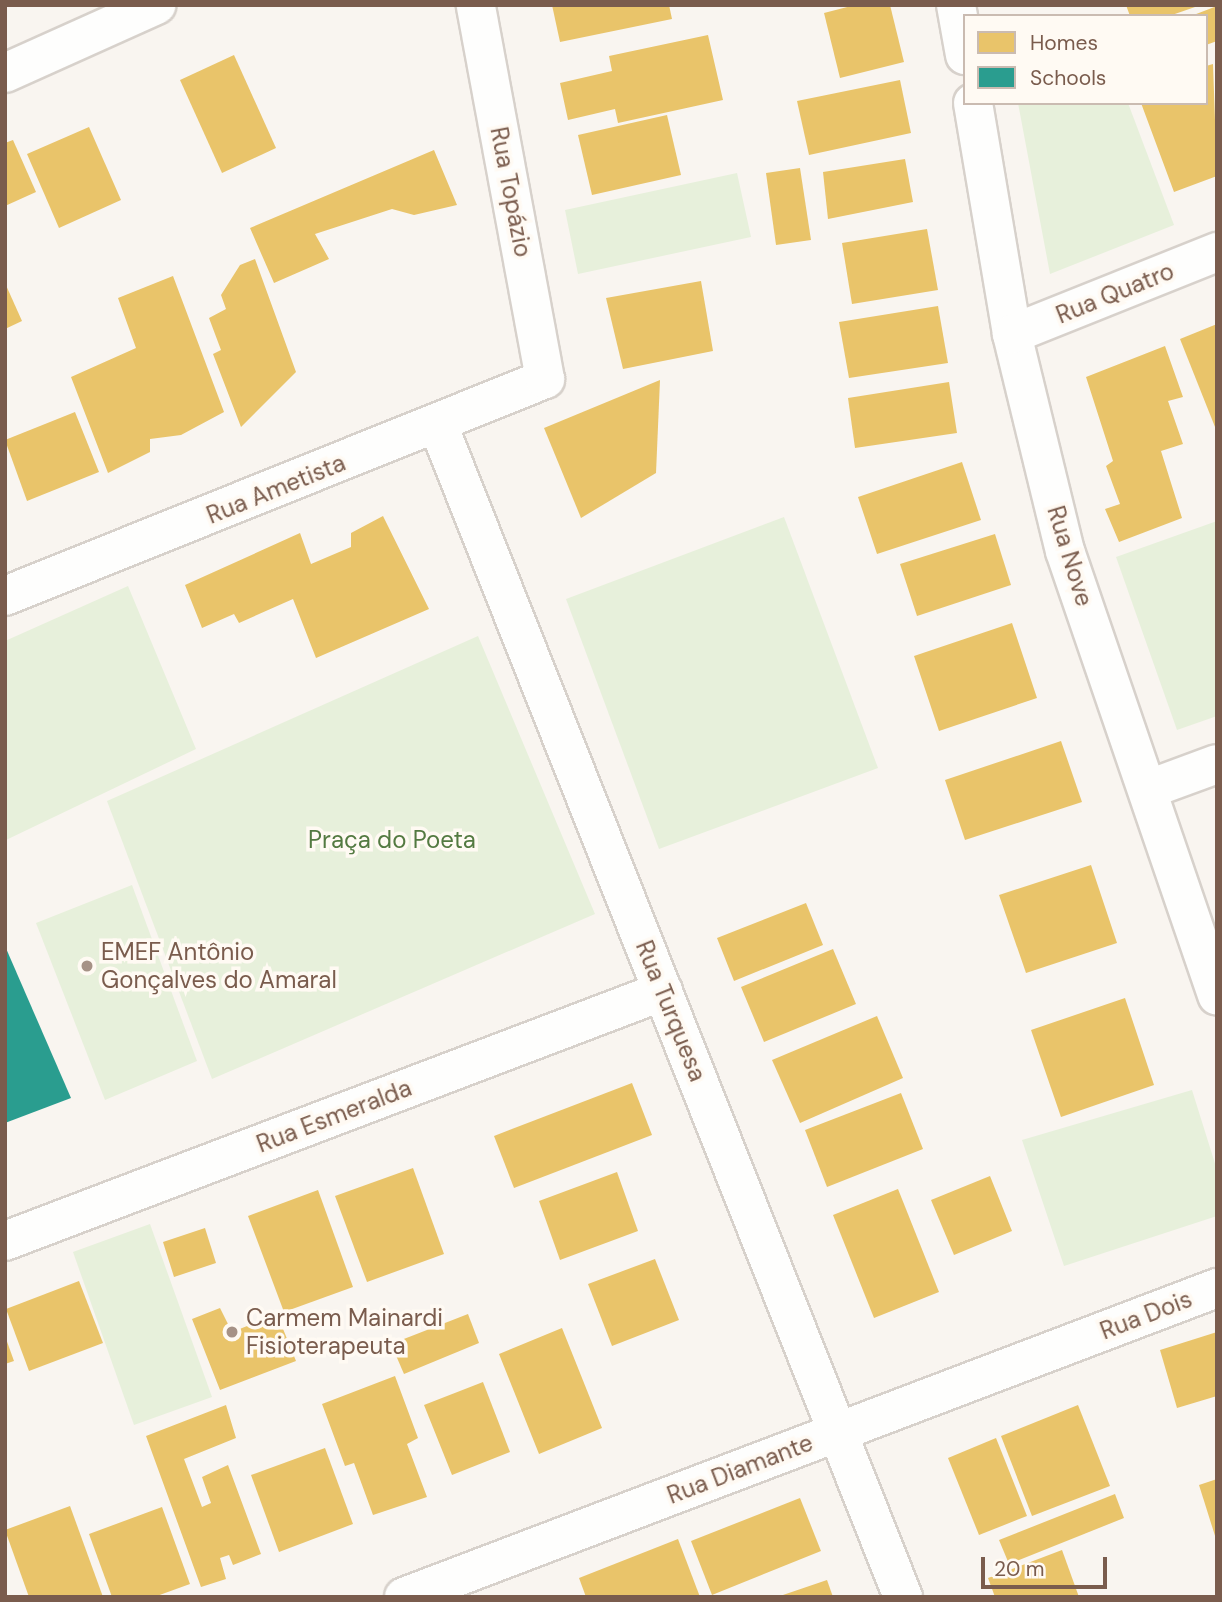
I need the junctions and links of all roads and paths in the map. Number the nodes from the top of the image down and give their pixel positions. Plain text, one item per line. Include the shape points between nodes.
1 (156, 5) edge
2 (476, 5) edge
3 (956, 5) edge
4 (963, 44) edge
5 (5, 73) edge
6 (973, 105) edge
7 (1217, 252) edge
8 (1012, 334) junction
9 (545, 379) joint
10 (438, 425) junction
11 (5, 596) edge
12 (1217, 764) edge
13 (1149, 789) junction
14 (663, 990) junction
15 (1217, 996) edge
16 (5, 1241) edge
17 (1217, 1288) edge
18 (1075, 1341) joint
19 (838, 1432) junction
20 (404, 1597) edge
21 (903, 1597) edge

1 - 5 street
2 - 9 street, Rua Topázio
3 - 4 street
6 - 8 street, Rua Nove
7 - 8 street, Rua Quatro
8 - 13 street, Rua Nove via 1065,551
9 - 10 street, Rua Ametista
10 - 11 street, Rua Ametista
10 - 14 street, Rua Turquesa
12 - 13 street
13 - 15 street, Rua Nove
14 - 16 street, Rua Esmeralda
14 - 19 street, Rua Turquesa
17 - 18 street, Rua Dois
18 - 19 street, Rua Diamante
19 - 20 street, Rua Diamante
19 - 21 street, Rua Turquesa

